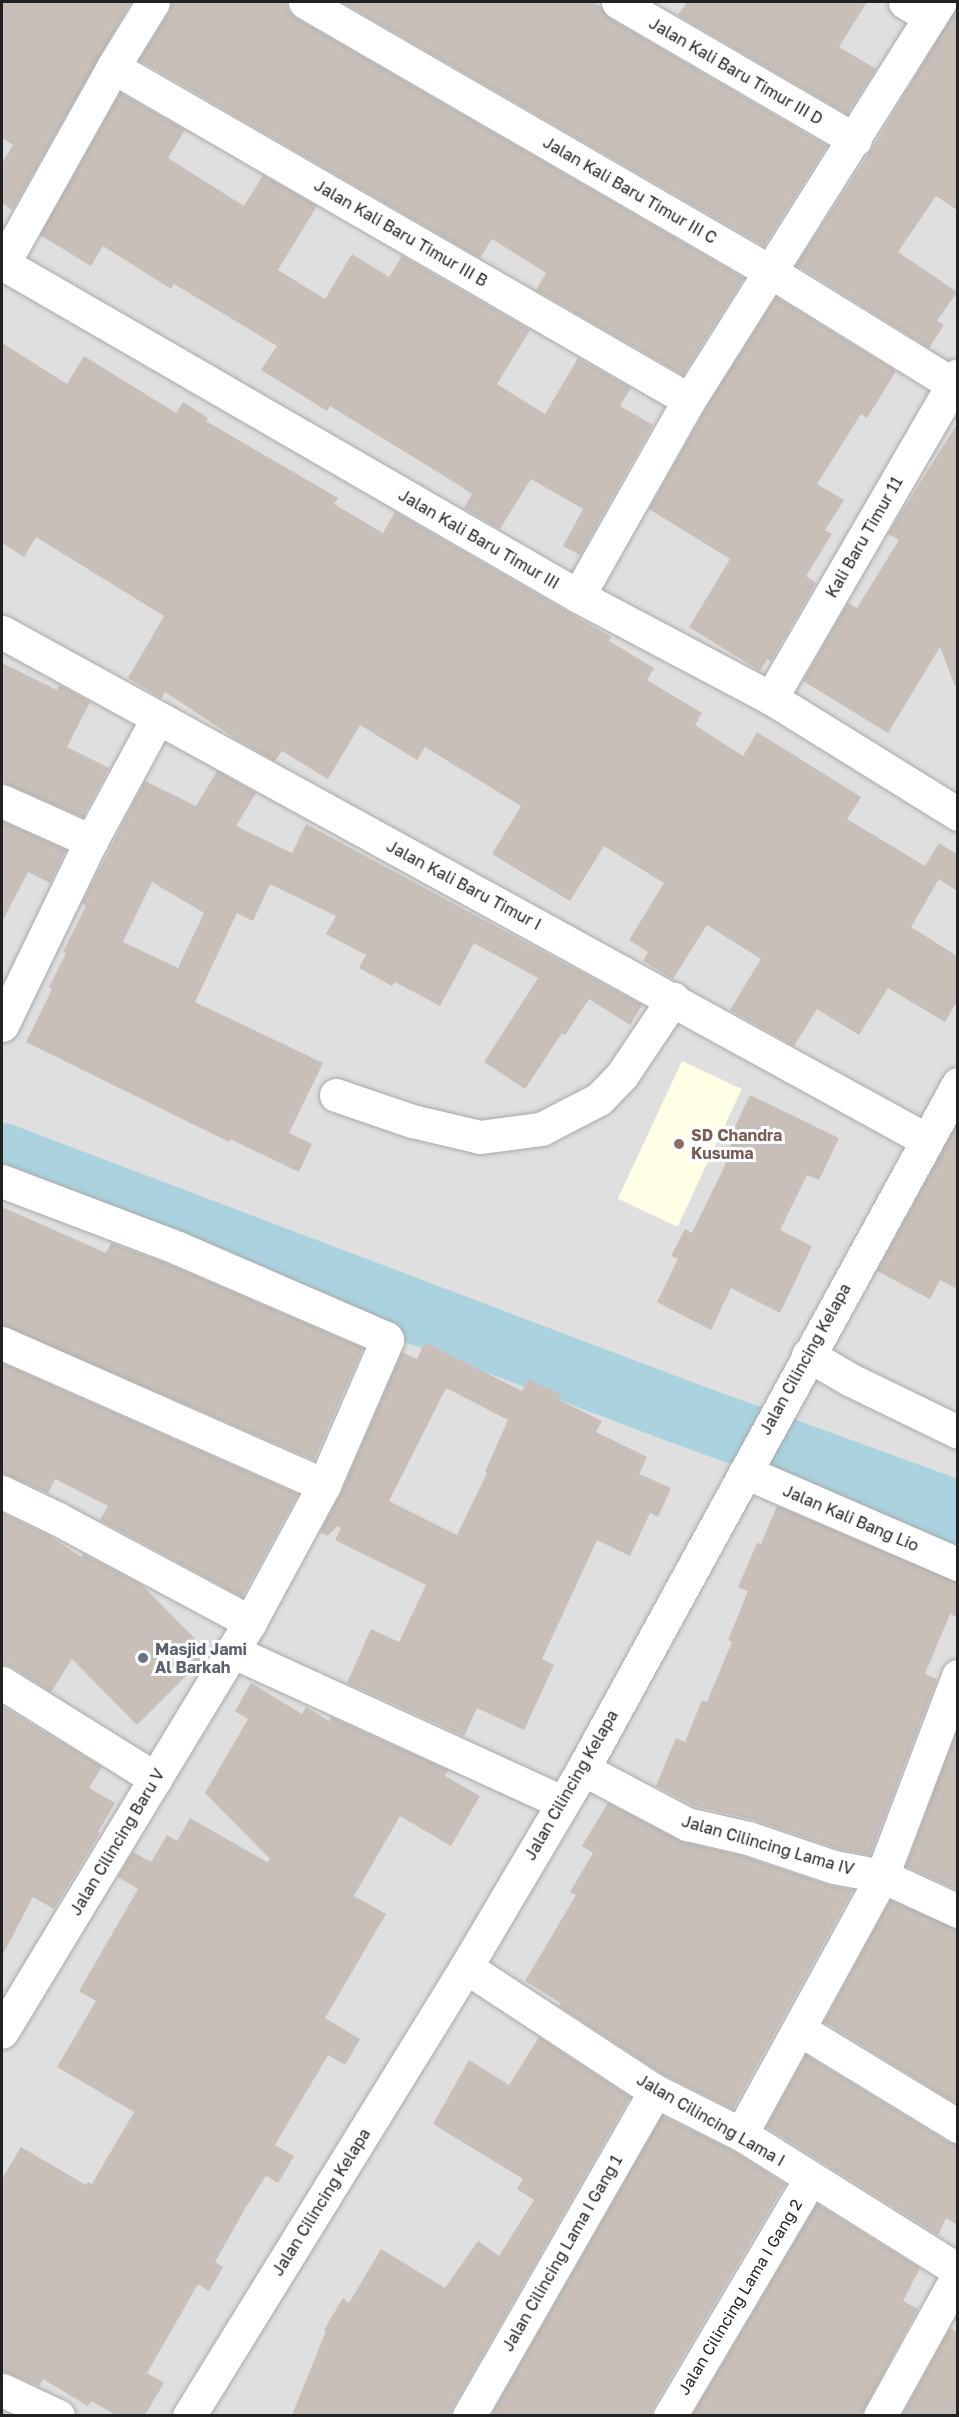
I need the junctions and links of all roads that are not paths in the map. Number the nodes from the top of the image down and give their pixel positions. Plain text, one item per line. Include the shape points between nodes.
1 (153, 2) edge
2 (305, 2) edge
3 (618, 2) edge
4 (925, 7) edge
5 (113, 67) junction
6 (855, 140) junction
7 (2, 263) edge
8 (771, 272) junction
9 (955, 380) edge
10 (689, 400) junction
11 (578, 596) junction
12 (2, 632) edge
13 (771, 698) junction
14 (157, 719) junction
15 (2, 801) edge
16 (957, 814) edge
17 (91, 841) junction
18 (673, 999) junction
19 (2, 1025) edge
20 (957, 1084) edge
21 (336, 1095) dead end
22 (925, 1139) junction
23 (2, 1181) edge
24 (2, 1343) edge
25 (803, 1363) junction
26 (957, 1432) edge
27 (748, 1464) junction
28 (324, 1485) junction
29 (2, 1492) edge
30 (957, 1564) edge
31 (250, 1622) junction
32 (232, 1651) junction
33 (957, 1676) edge
34 (2, 1683) edge
35 (583, 1769) junction
36 (156, 1779) junction
37 (562, 1802) junction
38 (882, 1876) junction
39 (957, 1911) edge
40 (466, 1967) junction
41 (799, 2029) junction
42 (2, 2032) edge
43 (655, 2091) junction
44 (957, 2126) edge
45 (741, 2134) junction
46 (810, 2179) junction
47 (957, 2270) edge
48 (957, 2275) edge
49 (2, 2390) edge
50 (58, 2415) edge
51 (189, 2415) edge
52 (469, 2415) edge
53 (670, 2415) edge
54 (880, 2415) edge

1 - 5 street
2 - 8 street, Jalan Kali Baru Timur III C
3 - 6 street, Jalan Kali Baru Timur III D
4 - 6 street
5 - 7 street
5 - 10 street, Jalan Kali Baru Timur III B
6 - 8 street
7 - 11 street, Jalan Kali Baru Timur III
8 - 9 street, Jalan Kali Baru Timur III C
8 - 10 street
9 - 13 street, Kali Baru Timur 11
10 - 11 street
11 - 13 street, Jalan Kali Baru Timur III
12 - 14 street, Jalan Kali Baru Timur I
13 - 16 street, Jalan Kali Baru Timur III
14 - 17 street
14 - 18 street, Jalan Kali Baru Timur I
15 - 17 street
17 - 19 street
18 - 21 street via 622,1075 599,1099 541,1130 480,1137 412,1121
18 - 22 street, Jalan Kali Baru Timur I
20 - 22 street, Jalan Cilincing Kelapa
22 - 25 street, Jalan Cilincing Kelapa
23 - 28 street, Jalan Cilincing Baru V via 178,1248 387,1339
24 - 28 street
25 - 26 street via 851,1380
25 - 27 street, Jalan Cilincing Kelapa
27 - 30 street, Jalan Kali Bang Lio
27 - 35 street, Jalan Cilincing Kelapa
28 - 31 street, Jalan Cilincing Baru V
29 - 31 street
31 - 32 street, Jalan Cilincing Baru V
32 - 36 street, Jalan Cilincing Baru V
32 - 37 street
33 - 38 street
34 - 36 street
35 - 37 street, Jalan Cilincing Kelapa
35 - 38 street, Jalan Cilincing Lama IV via 687,1824 748,1838 834,1867
36 - 42 street, Jalan Cilincing Baru V
37 - 40 street, Jalan Cilincing Kelapa
38 - 39 street, Jalan Cilincing Lama IV
38 - 41 street
40 - 43 street, Jalan Cilincing Lama I
40 - 51 street, Jalan Cilincing Kelapa
41 - 44 street
41 - 45 street
43 - 45 street, Jalan Cilincing Lama I
43 - 52 street, Jalan Cilincing Lama I Gang 1
45 - 46 street, Jalan Cilincing Lama I
46 - 47 street, Jalan Cilincing Lama I
46 - 53 street, Jalan Cilincing Lama I Gang 2
48 - 54 street
49 - 50 street

